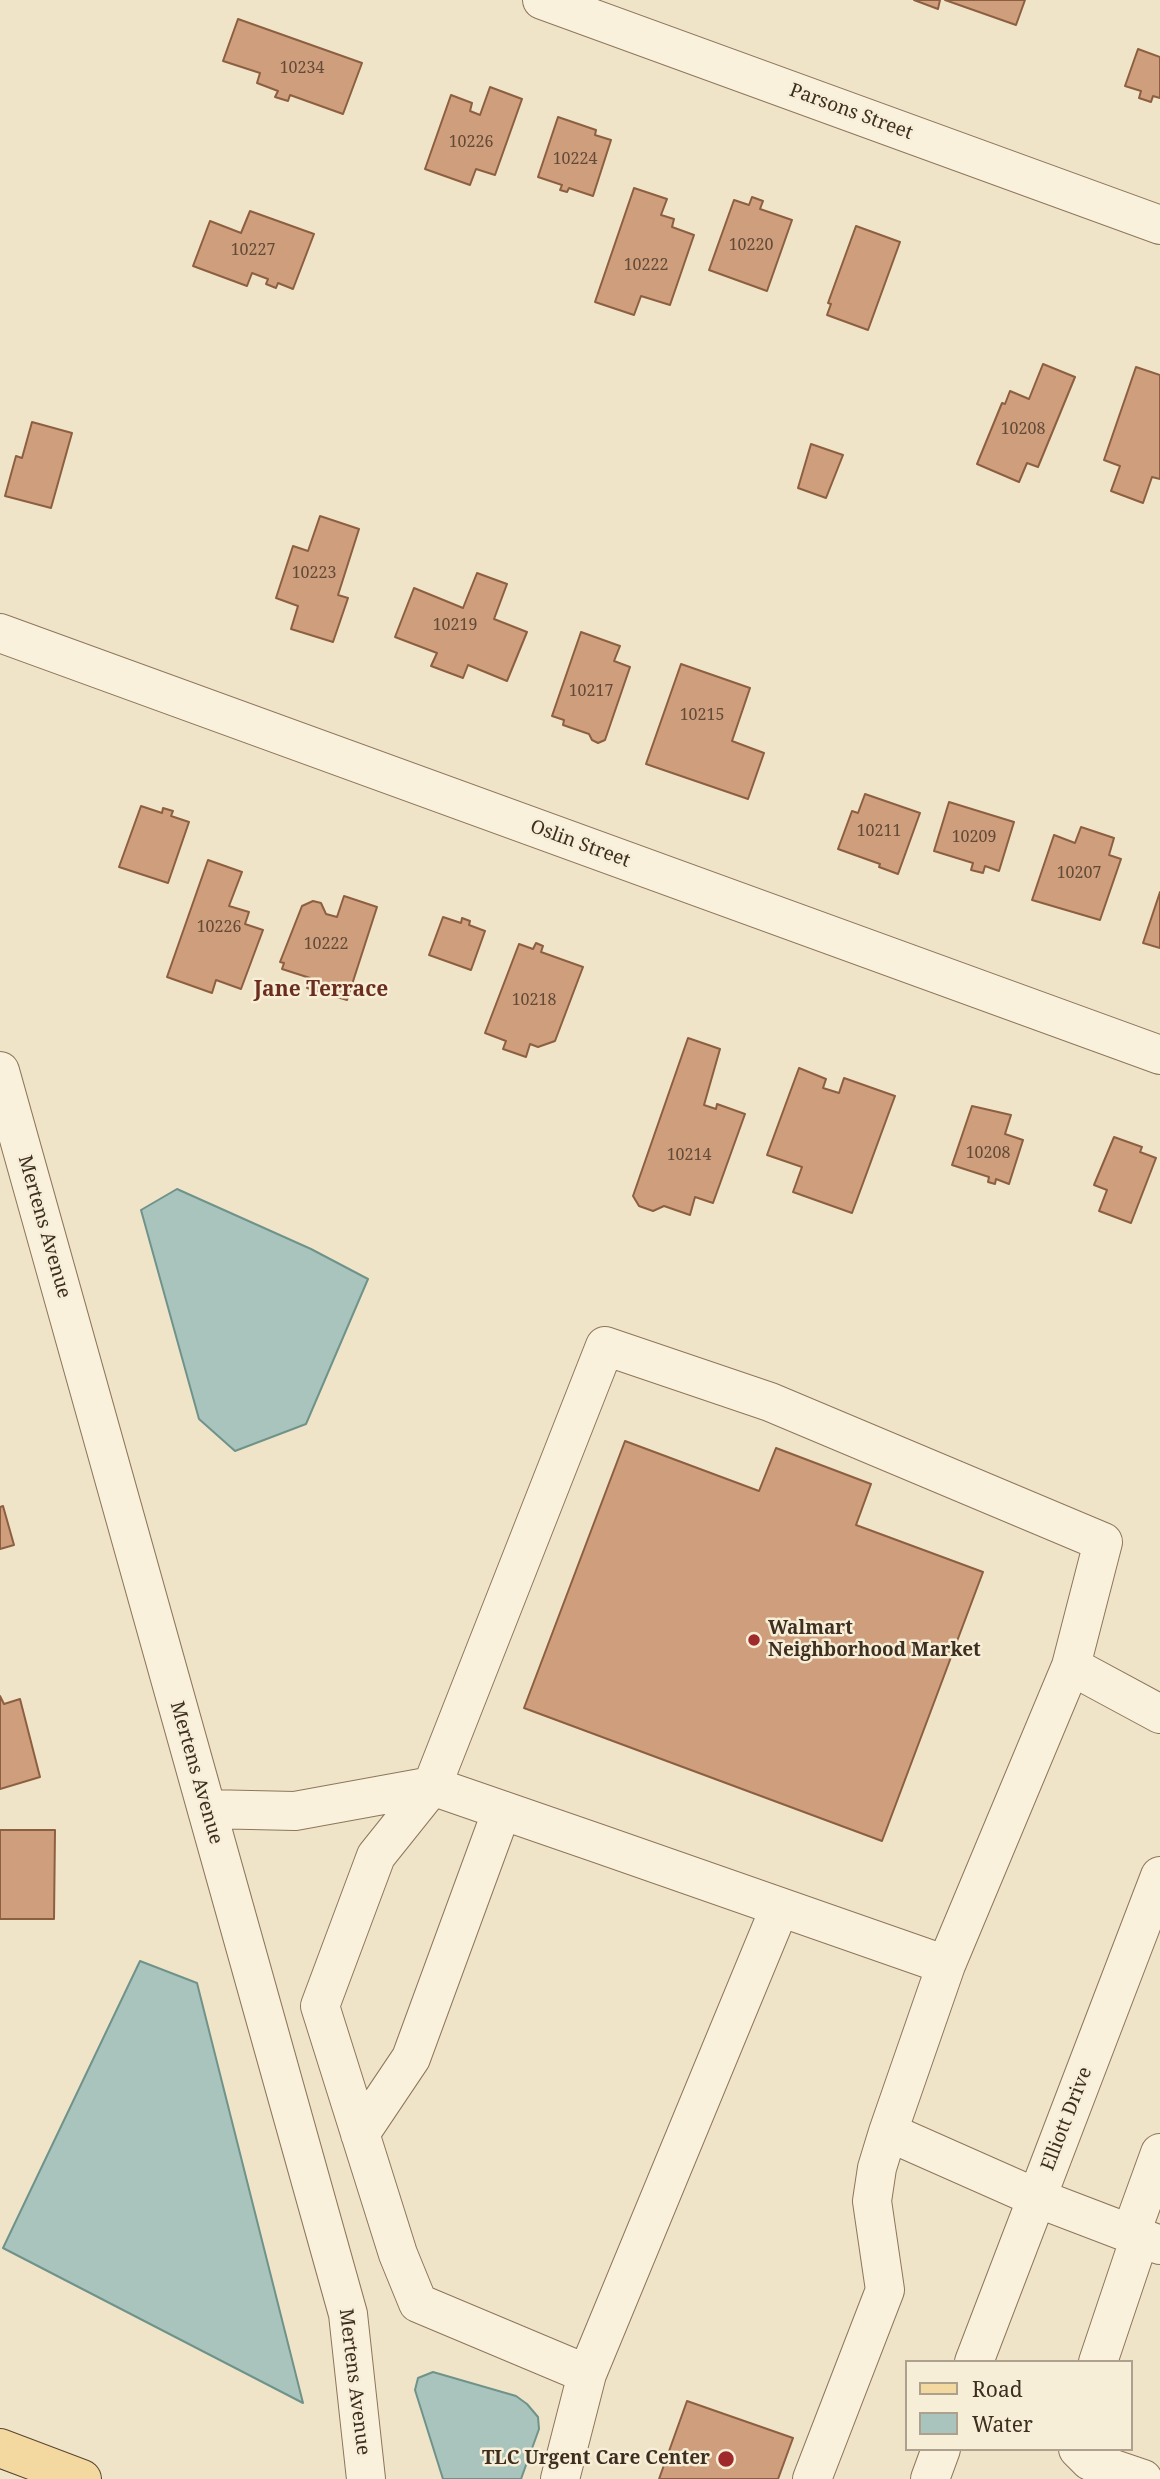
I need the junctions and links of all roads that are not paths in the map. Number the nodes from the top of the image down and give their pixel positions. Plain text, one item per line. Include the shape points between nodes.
1 (542, 0) edge
2 (1160, 225) edge
3 (0, 632) edge
4 (1160, 1055) edge
5 (0, 1071) edge
6 (1072, 1666) junction
7 (1160, 1713) edge
8 (432, 1786) junction
9 (207, 1809) junction
10 (502, 1810) junction
11 (1158, 1887) edge
12 (780, 1907) junction
13 (946, 1965) junction
14 (888, 2132) junction
15 (360, 2134) junction
16 (1160, 2152) edge
17 (1037, 2199) junction
18 (1144, 2238) edge
19 (975, 2360) edge
20 (1099, 2360) edge
21 (587, 2374) junction
22 (0, 2448) edge
23 (940, 2451) edge
24 (1080, 2451) edge
25 (82, 2479) edge
26 (366, 2479) edge
27 (560, 2479) edge
28 (812, 2479) edge
29 (930, 2479) edge
30 (1143, 2479) edge

1 - 2 street, Parsons Street
3 - 4 street, Oslin Street
5 - 9 street, Mertens Avenue
6 - 7 street
6 - 8 street via 1103,1542 770,1402 605,1346
6 - 13 street
8 - 9 street via 295,1811
8 - 10 street
8 - 15 street via 376,1856 320,2006
9 - 26 street, Mertens Avenue via 348,2314
10 - 12 street
10 - 15 street via 411,2058
11 - 17 street, Elliott Drive
12 - 13 street
12 - 21 street
13 - 14 street
14 - 17 street
14 - 28 street via 872,2201 885,2290
15 - 21 street via 418,2303
16 - 18 street
17 - 18 street
17 - 19 street, Elliott Drive
18 - 20 street
21 - 27 street
22 - 25 main road
23 - 29 street
24 - 30 street via 1090,2461

